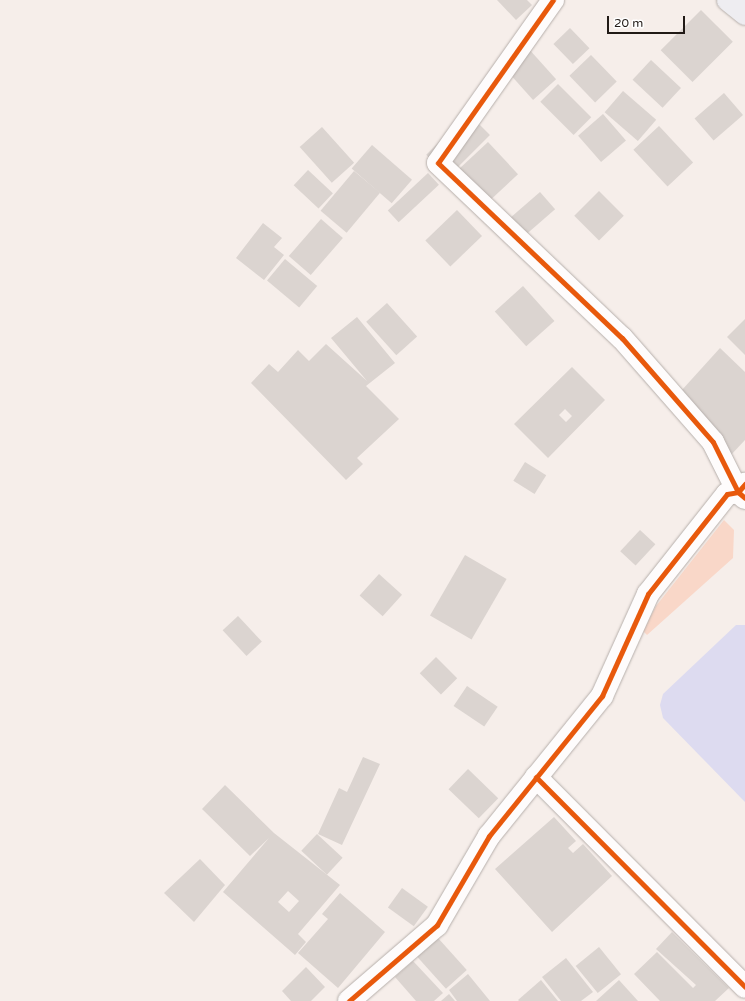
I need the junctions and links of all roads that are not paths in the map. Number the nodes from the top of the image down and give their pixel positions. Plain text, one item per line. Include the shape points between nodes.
1 (554, 0) edge
2 (728, 0) edge
3 (745, 14) edge
4 (743, 492) edge
5 (536, 777) junction
6 (745, 987) edge
7 (349, 1001) edge

1 - 4 street via 438,162 622,338 713,442
2 - 3 main road
4 - 5 street via 727,494 648,594 602,696
5 - 6 street
5 - 7 street via 489,836 437,925

